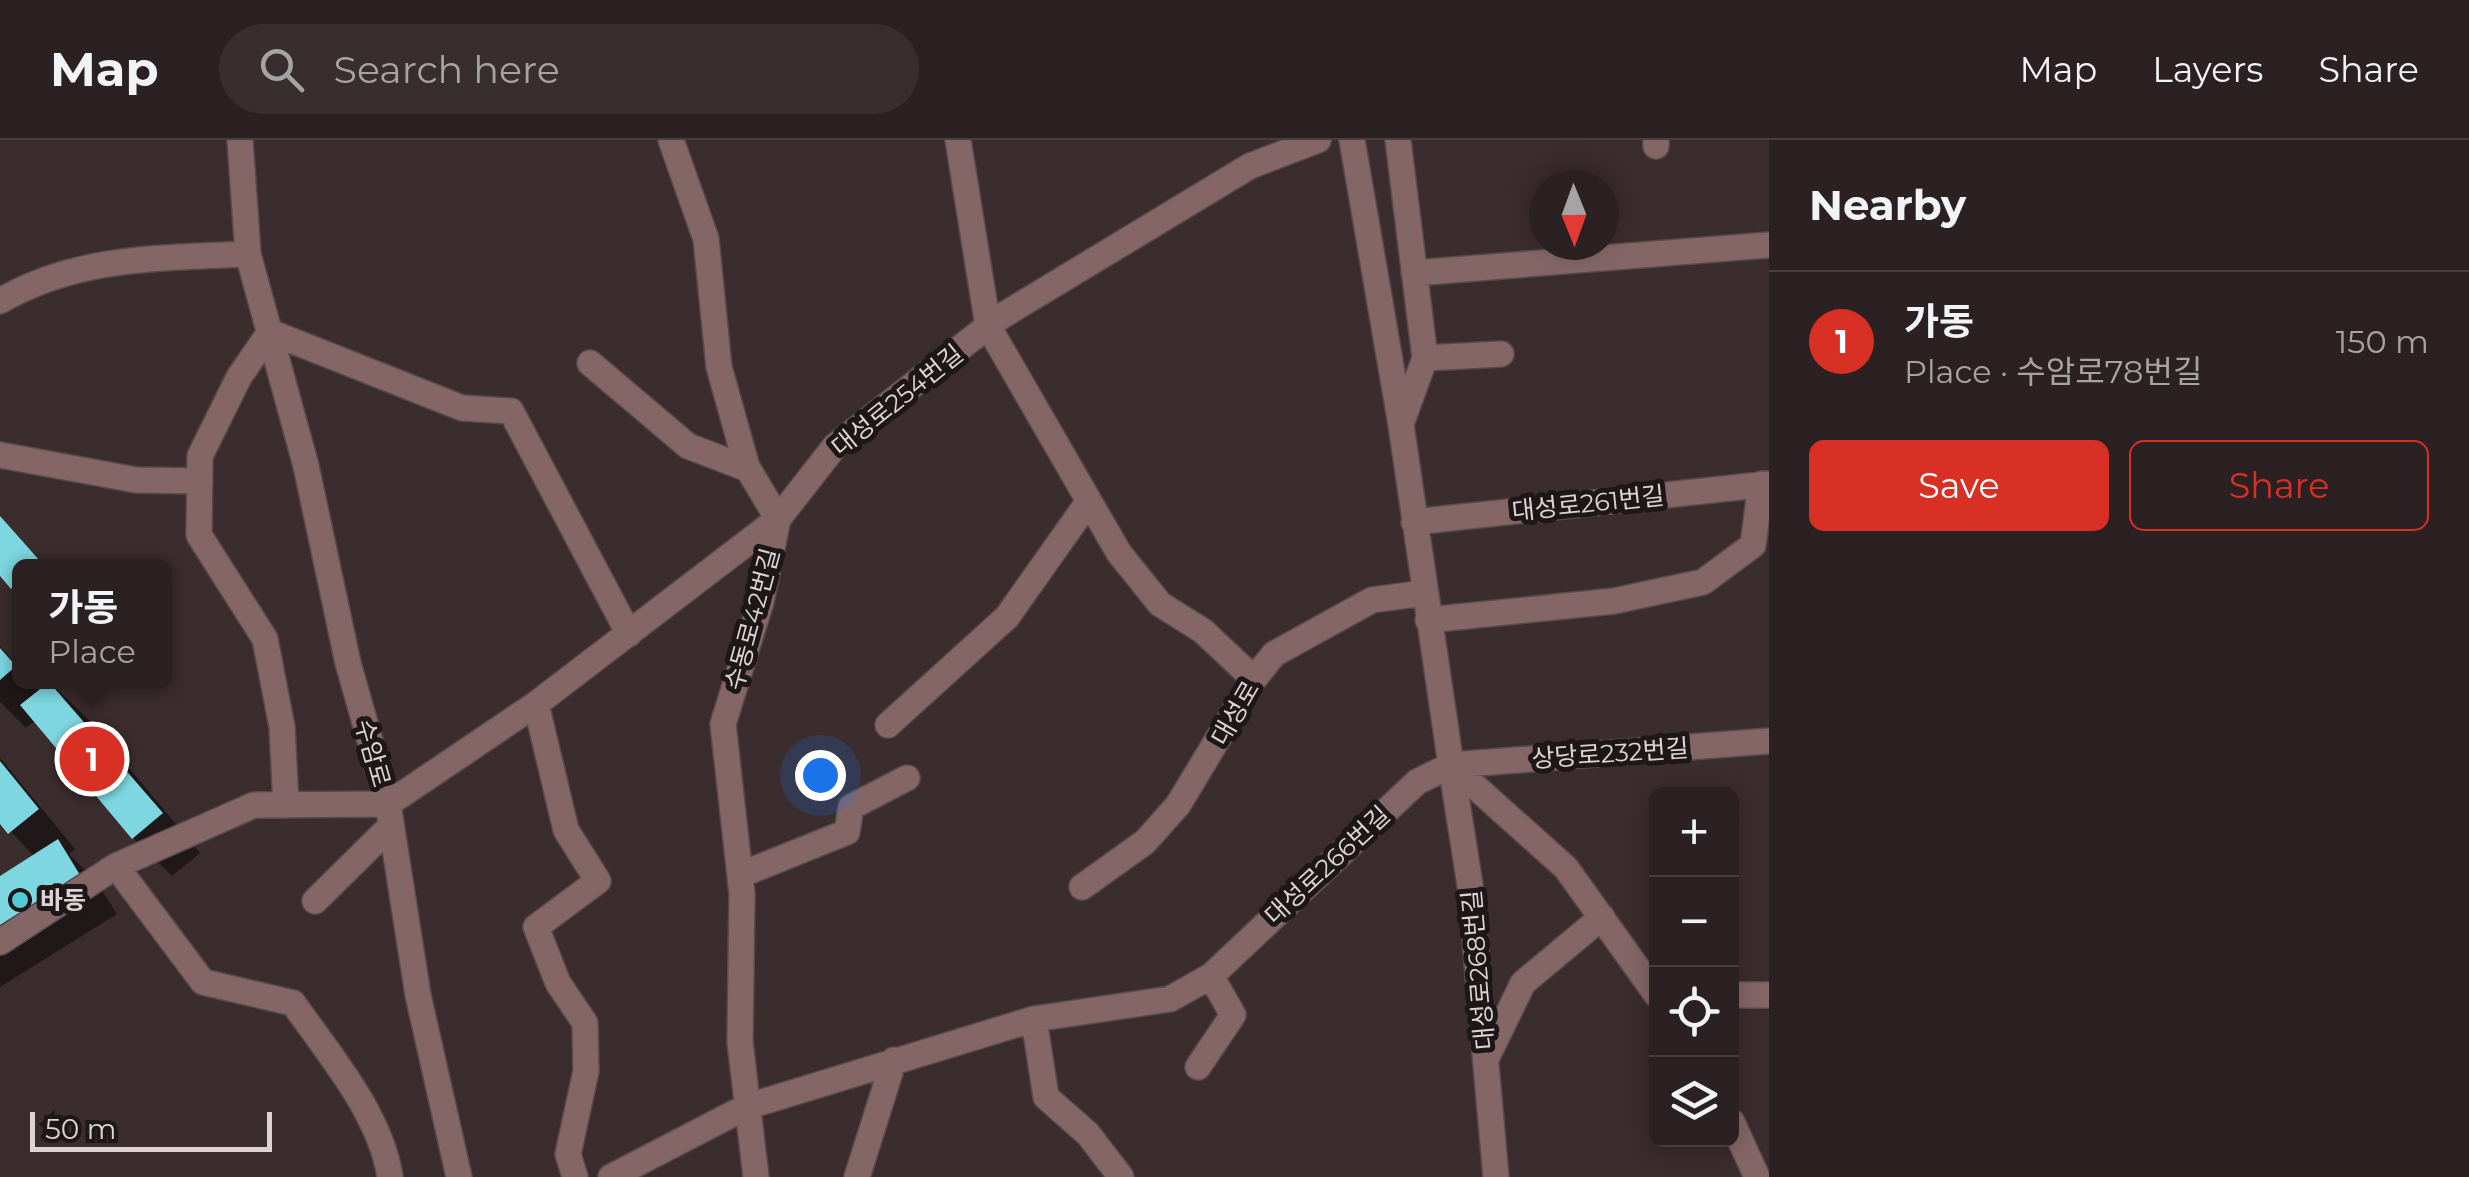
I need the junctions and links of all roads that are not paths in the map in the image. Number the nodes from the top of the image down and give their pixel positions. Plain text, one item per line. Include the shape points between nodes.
1 (240, 140) edge
2 (671, 140) edge
3 (958, 140) edge
4 (1318, 140) edge
5 (1352, 140) edge
6 (1398, 140) edge
7 (1769, 245) edge
8 (248, 254) junction
9 (1414, 272) junction
10 (0, 301) edge
11 (988, 326) junction
12 (270, 332) junction
13 (1501, 354) dead end
14 (1425, 358) junction
15 (590, 362) dead end
16 (1401, 425) junction
17 (0, 455) edge
18 (748, 469) junction
19 (200, 480) junction
20 (1765, 484) edge
21 (1089, 501) junction
22 (778, 519) junction
23 (1414, 522) junction
24 (1424, 593) junction
25 (1428, 620) junction
26 (628, 634) junction
27 (1254, 678) junction
28 (536, 704) junction
29 (888, 724) dead end
30 (1769, 741) edge
31 (1451, 765) junction
32 (908, 778) dead end
33 (286, 806) junction
34 (389, 815) junction
35 (116, 866) junction
36 (740, 875) junction
37 (1082, 886) dead end
38 (315, 901) dead end
39 (1602, 917) junction
40 (0, 942) edge
41 (1211, 976) junction
42 (1649, 984) edge
43 (1739, 995) edge
44 (1769, 995) edge
45 (1034, 1020) junction
46 (1486, 1059) junction
47 (894, 1060) junction
48 (1198, 1066) dead end
49 (746, 1107) junction
50 (1739, 1137) edge
51 (390, 1177) edge
52 (459, 1177) edge
53 (574, 1177) edge
54 (611, 1177) edge
55 (756, 1177) edge
56 (858, 1177) edge
57 (1121, 1177) edge
58 (1496, 1177) edge
59 (1757, 1177) edge

1 - 8 street, 수암로
2 - 18 street, 수동로42번길 via 706,239 718,367
3 - 11 street
4 - 11 street, 대성로254번길 via 1250,166
5 - 16 street
6 - 9 street
7 - 9 street
8 - 10 street via 116,260 35,280
8 - 12 street, 수암로
9 - 14 street
11 - 21 street, 대성로254번길
11 - 22 street, 대성로254번길 via 836,446
12 - 19 street via 200,456
12 - 26 street via 462,408 511,411
12 - 34 street, 수암로
13 - 14 street
14 - 16 street
15 - 18 street via 688,446
16 - 23 street
17 - 19 street via 136,480
18 - 22 street, 수동로42번길
19 - 33 street via 200,535 265,640 282,727
20 - 23 street, 대성로261번길
20 - 25 street, 대성로261번길 via 1753,545 1704,582 1614,601
21 - 27 street, 대성로254번길 via 1160,604 1204,631
21 - 29 street via 1007,617
22 - 26 street, 대성로254번길
22 - 36 street, 수동로42번길 via 761,602 723,724
23 - 24 street
24 - 25 street
24 - 27 street, 대성로 via 1372,600 1274,654
25 - 31 street
26 - 28 street, 대성로254번길
27 - 37 street, 대성로 via 1178,805 1145,842
28 - 34 street, 대성로254번길
28 - 53 street via 566,830 598,881 536,927 558,983 585,1023 586,1071 568,1154
30 - 31 street, 상당로232번길
31 - 39 street via 1566,868
31 - 41 street, 대성로266번길 via 1417,782
31 - 46 street, 대성로268번길
32 - 36 street via 851,808 847,832
33 - 34 street
33 - 35 street via 254,806
34 - 38 street, 대성로254번길
34 - 52 street, 수암로 via 418,995
35 - 40 street
35 - 51 street via 203,982 293,1004 387,1152
36 - 49 street, 수동로42번길
39 - 42 street
39 - 46 street via 1523,983
41 - 45 street, 대성로266번길 via 1170,999
41 - 48 street via 1234,1015
43 - 44 street
45 - 47 street, 대성로266번길
45 - 57 street via 1046,1097 1088,1134
46 - 58 street, 대성로268번길
47 - 49 street, 대성로266번길
47 - 56 street
49 - 54 street, 대성로266번길
49 - 55 street, 수동로42번길
50 - 59 street

